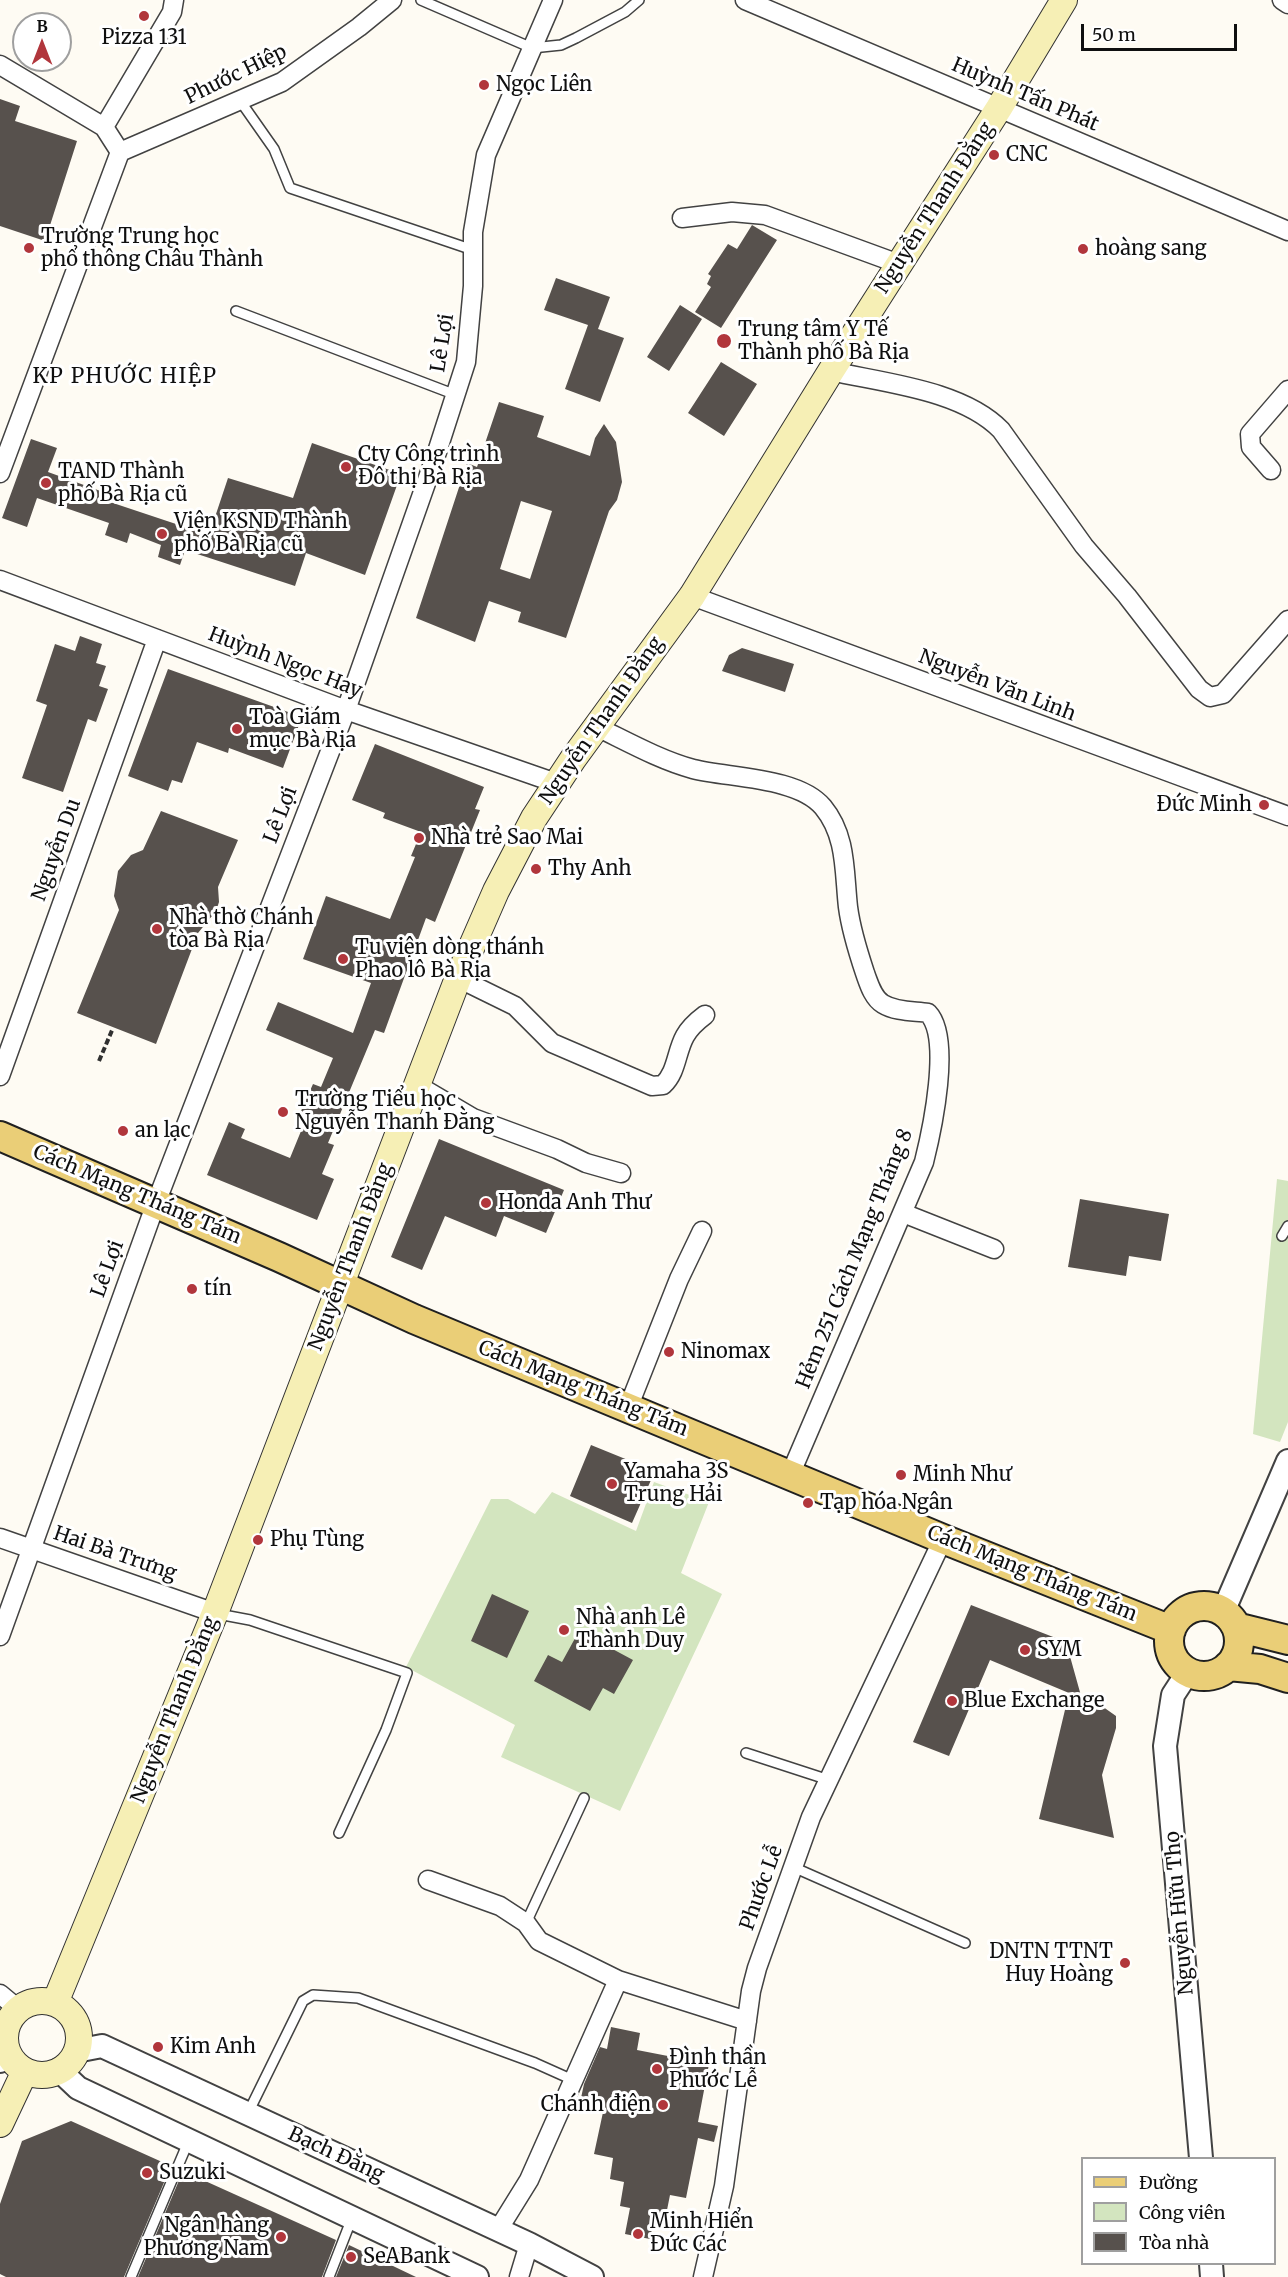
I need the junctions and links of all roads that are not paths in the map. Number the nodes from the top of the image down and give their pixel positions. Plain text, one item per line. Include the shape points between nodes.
1 (174, 0) edge
2 (392, 0) edge
3 (421, 0) edge
4 (553, 0) edge
5 (639, 0) edge
6 (745, 0) edge
7 (1064, 0) edge
8 (1282, 0) edge
9 (1288, 4) edge
10 (532, 48) junction
11 (0, 65) edge
12 (241, 102) junction
13 (999, 108) junction
14 (104, 127) junction
15 (120, 152) junction
16 (682, 218) dead end
17 (1288, 231) edge
18 (473, 250) junction
19 (899, 264) junction
20 (236, 311) dead end
21 (831, 371) junction
22 (1288, 390) edge
23 (456, 395) junction
24 (1271, 470) dead end
25 (0, 472) edge
26 (0, 580) edge
27 (692, 596) junction
28 (1288, 620) edge
29 (157, 639) junction
30 (346, 710) junction
31 (597, 727) junction
32 (556, 783) junction
33 (1288, 816) edge
34 (458, 978) junction
35 (705, 1015) dead end
36 (0, 1076) edge
37 (417, 1085) junction
38 (0, 1136) edge
39 (621, 1173) dead end
40 (156, 1203) junction
41 (903, 1213) junction
42 (1288, 1226) edge
43 (702, 1231) dead end
44 (1282, 1236) dead end
45 (994, 1249) dead end
46 (340, 1286) junction
47 (628, 1408) junction
48 (1288, 1461) edge
49 (790, 1475) junction
50 (0, 1538) edge
51 (943, 1539) junction
52 (30, 1548) junction
53 (215, 1614) junction
54 (1229, 1619) junction
55 (1171, 1630) junction
56 (0, 1636) edge
57 (1288, 1640) edge
58 (1228, 1666) junction
59 (1188, 1672) junction
60 (1288, 1678) edge
61 (746, 1753) dead end
62 (829, 1780) junction
63 (584, 1798) dead end
64 (339, 1833) dead end
65 (793, 1867) junction
66 (428, 1880) dead end
67 (526, 1923) junction
68 (965, 1943) dead end
69 (618, 1980) junction
70 (9, 2002) edge
71 (54, 2003) junction
72 (747, 2021) junction
73 (76, 2052) junction
74 (12, 2063) edge
75 (59, 2070) junction
76 (573, 2080) junction
77 (248, 2114) junction
78 (0, 2124) edge
79 (189, 2140) junction
80 (1201, 2157) edge
81 (352, 2218) junction
82 (498, 2230) junction
83 (529, 2244) junction
84 (564, 2271) edge
85 (131, 2277) edge
86 (329, 2277) edge
87 (477, 2277) edge
88 (519, 2277) edge
89 (592, 2277) edge
90 (703, 2277) edge

1 - 14 street via 172,12
2 - 12 street, Phước Hiệp via 282,82
3 - 10 lane
4 - 10 street, Lê Lợi
5 - 10 lane via 625,12 561,45
6 - 13 street, Huỳnh Tấn Phát
7 - 13 main road, Nguyễn Thanh Đằng
8 - 9 street
10 - 18 street, Lê Lợi via 486,154
11 - 14 street
12 - 15 street, Phước Hiệp
12 - 18 lane via 274,149 290,188
13 - 17 street, Huỳnh Tấn Phát
13 - 19 main road, Nguyễn Thanh Đằng
14 - 15 street
15 - 25 street
16 - 19 street via 732,212 765,215
18 - 23 street, Lê Lợi via 466,362
19 - 21 main road, Nguyễn Thanh Đằng
20 - 23 lane
21 - 27 main road, Nguyễn Thanh Đằng
21 - 28 street via 955,400 987,415 1084,546 1210,698 1223,694
22 - 24 street via 1250,434 1251,447
23 - 30 street, Lê Lợi
26 - 29 street, Huỳnh Ngọc Hay
27 - 31 main road, Nguyễn Thanh Đằng
27 - 33 street, Nguyễn Văn Linh
29 - 30 street, Huỳnh Ngọc Hay
29 - 36 street, Nguyễn Du
30 - 32 street, Huỳnh Ngọc Hay
30 - 40 street, Lê Lợi
31 - 32 main road, Nguyễn Thanh Đằng
31 - 41 street, Hẻm 251 Cách Mạng Tháng 8 via 694,769 808,794 835,826 844,852 853,934 875,997 897,1010 928,1013 934,1020 939,1073 933,1128
32 - 34 main road, Nguyễn Thanh Đằng via 496,891
34 - 35 street via 515,1006 552,1043 652,1086 663,1085 670,1078 684,1038
34 - 37 main road, Nguyễn Thanh Đằng
37 - 39 street via 473,1118
37 - 46 main road, Nguyễn Thanh Đằng
38 - 40 main road, Cách Mạng Tháng Tám
40 - 46 main road, Cách Mạng Tháng Tám
40 - 52 street, Lê Lợi
41 - 45 street
41 - 49 street, Hẻm 251 Cách Mạng Tháng 8
42 - 44 lane
43 - 47 street
46 - 47 main road, Cách Mạng Tháng Tám
46 - 53 main road, Nguyễn Thanh Đằng
47 - 49 main road, Cách Mạng Tháng Tám
48 - 54 street
49 - 51 main road, Cách Mạng Tháng Tám
50 - 52 street, Hai Bà Trưng
51 - 55 main road, Cách Mạng Tháng Tám
51 - 62 street, Phước Lễ
52 - 53 street, Hai Bà Trưng
52 - 56 street, Lê Lợi
53 - 64 lane via 250,1620 407,1672 386,1730
53 - 71 main road, Nguyễn Thanh Đằng
54 - 55 main road via 1206,1607 1188,1610
54 - 57 main road
54 - 58 main road via 1239,1648
55 - 59 main road via 1172,1654
58 - 59 main road via 1209,1676
58 - 60 main road via 1260,1669
59 - 80 street, Nguyễn Hữu Thọ via 1173,1695 1165,1746
61 - 62 lane
62 - 65 street, Phước Lễ
63 - 67 lane
65 - 68 lane
65 - 72 street, Phước Lễ via 757,1968
66 - 67 street via 500,1906
67 - 69 street via 539,1941
69 - 72 street
69 - 76 street
70 - 71 main road
70 - 74 main road via 5,2037
71 - 73 main road via 67,2010 76,2022
72 - 90 street, Phước Lễ via 724,2186
73 - 75 main road
73 - 77 street, Bạch Đằng via 102,2046
74 - 75 main road via 42,2075
74 - 78 main road
75 - 79 street via 78,2088
76 - 77 lane via 358,1998 313,1995 303,2001
76 - 82 street via 529,2180
77 - 82 street, Bạch Đằng
79 - 81 street
79 - 85 lane
81 - 86 lane
81 - 87 street
82 - 83 street, Bạch Đằng
83 - 84 street, Bạch Đằng
83 - 88 street
84 - 89 street, Bạch Đằng

